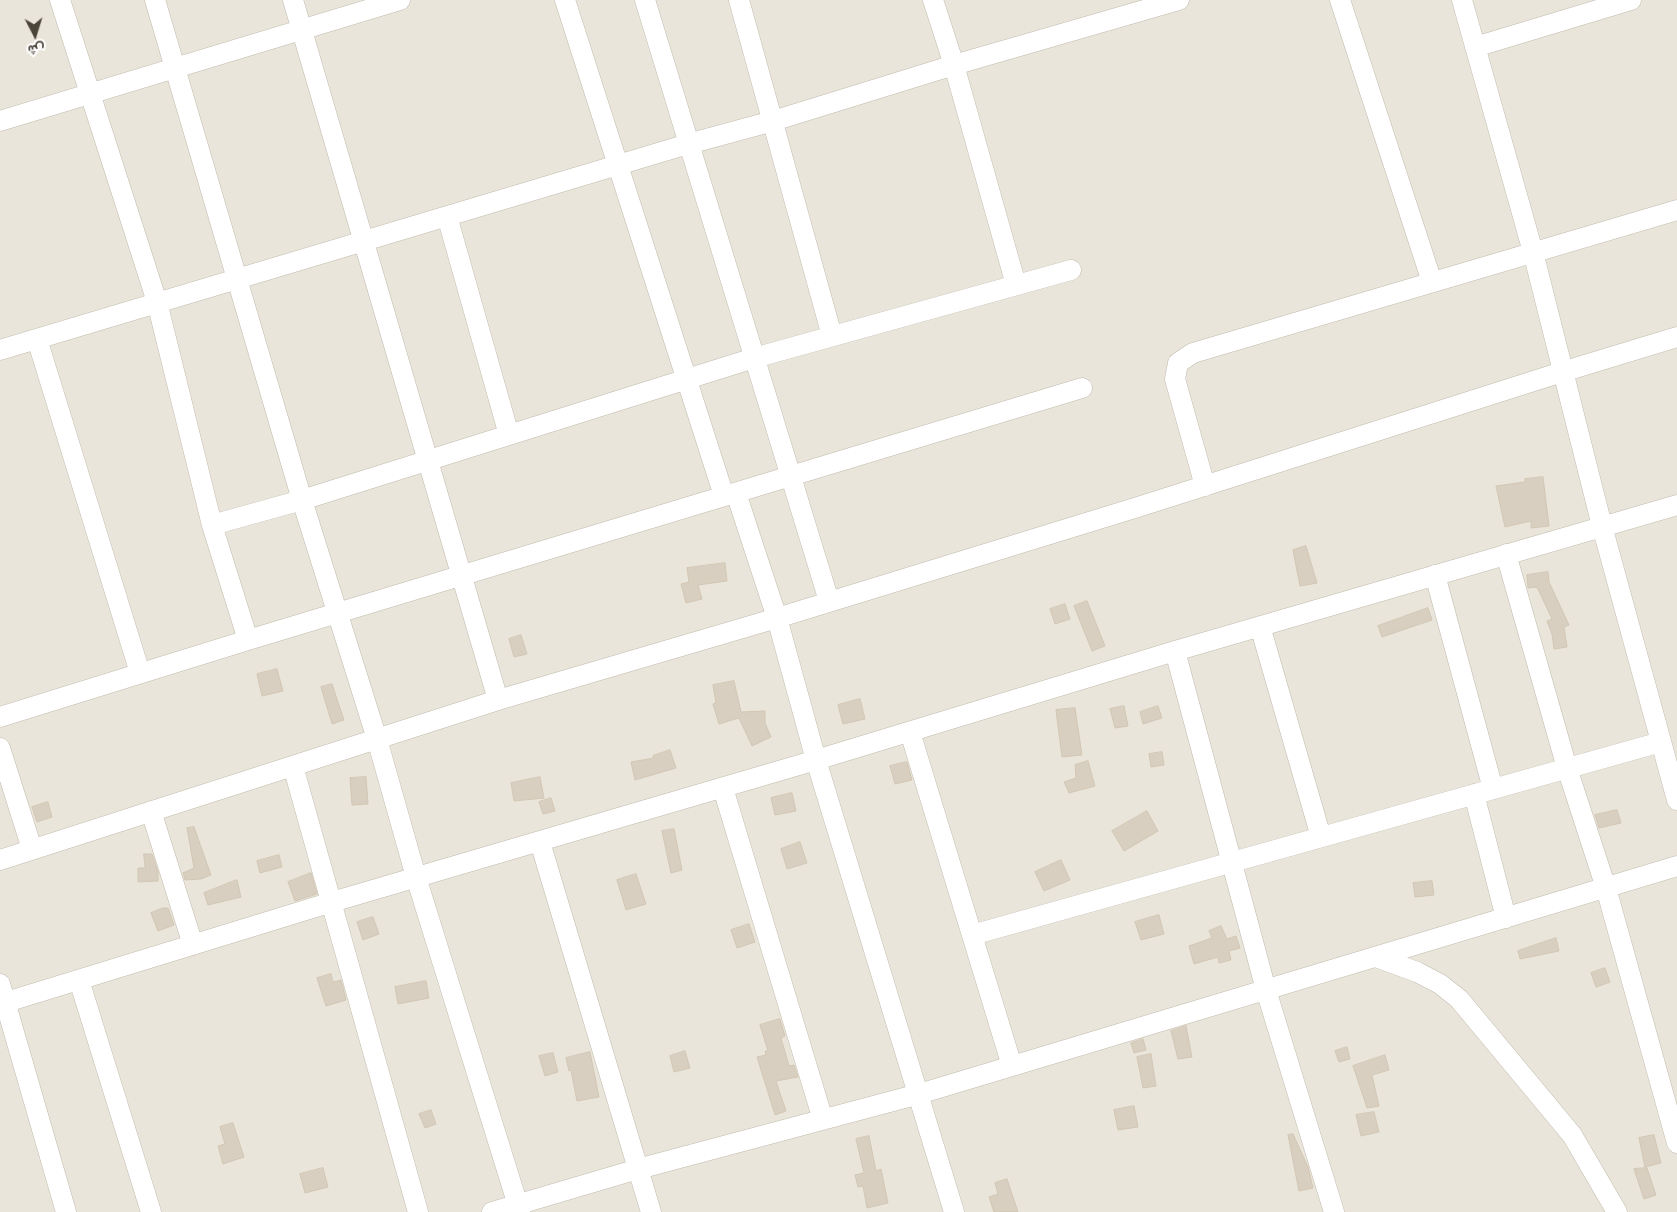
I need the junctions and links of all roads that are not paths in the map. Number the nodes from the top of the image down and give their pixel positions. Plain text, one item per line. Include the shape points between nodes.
1 (60, 0) edge
2 (155, 0) edge
3 (293, 0) edge
4 (400, 0) edge
5 (566, 0) edge
6 (644, 0) edge
7 (739, 0) edge
8 (933, 0) edge
9 (1179, 0) edge
10 (1340, 0) edge
11 (1462, 0) edge
12 (1631, 0) edge
13 (1571, 9) edge
14 (302, 30) junction
15 (1475, 47) junction
16 (954, 65) junction
17 (175, 68) junction
18 (89, 94) junction
19 (0, 121) edge
20 (773, 122) junction
21 (688, 144) junction
22 (618, 165) junction
23 (1677, 210) edge
24 (448, 216) junction
25 (363, 242) junction
26 (1533, 252) junction
27 (1071, 270) dead end
28 (238, 279) junction
29 (1432, 282) junction
30 (1016, 285) junction
31 (157, 302) junction
32 (832, 336) junction
33 (1677, 337) edge
34 (37, 338) junction
35 (0, 350) edge
36 (754, 358) junction
37 (1562, 372) junction
38 (685, 380) junction
39 (1082, 388) dead end
40 (509, 435) junction
41 (427, 461) junction
42 (789, 476) junction
43 (1205, 486) junction
44 (730, 494) junction
45 (302, 500) junction
46 (1677, 504) edge
47 (212, 525) junction
48 (1602, 526) junction
49 (1506, 554) junction
50 (462, 575) junction
51 (1435, 575) junction
52 (829, 601) junction
53 (338, 614) junction
54 (777, 618) junction
55 (1260, 626) junction
56 (248, 640) junction
57 (1174, 651) junction
58 (140, 674) junction
59 (498, 700) junction
60 (0, 717) edge
61 (910, 732) junction
62 (377, 739) junction
63 (1661, 742) junction
64 (0, 748) edge
65 (816, 760) junction
66 (293, 766) junction
67 (1567, 768) junction
68 (723, 788) junction
69 (1484, 792) junction
70 (1677, 800) edge
71 (151, 811) junction
72 (1321, 837) junction
73 (540, 842) junction
74 (32, 849) junction
75 (0, 860) edge
76 (1232, 862) junction
77 (1677, 866) edge
78 (416, 877) junction
79 (1606, 888) junction
80 (332, 902) junction
81 (1506, 918) junction
82 (972, 935) junction
83 (192, 945) junction
84 (1376, 957) junction
85 (79, 980) junction
86 (1266, 990) junction
87 (2, 997) edge
88 (1012, 1066) junction
89 (919, 1094) junction
90 (823, 1120) junction
91 (1677, 1143) edge
92 (638, 1169) junction
93 (519, 1208) edge
94 (66, 1212) edge
95 (150, 1212) edge
96 (418, 1212) edge
97 (492, 1212) edge
98 (651, 1212) edge
99 (954, 1212) edge
100 (1334, 1212) edge
101 (1617, 1212) edge

1 - 18 street
2 - 17 street
3 - 14 street
4 - 14 street
5 - 22 street
6 - 21 street
7 - 20 street
8 - 16 street
9 - 16 street
10 - 29 street
11 - 15 street
12 - 13 street
13 - 15 street
14 - 17 street
14 - 25 street
15 - 26 street
16 - 20 street
16 - 30 street
17 - 18 street
17 - 28 street
18 - 19 street
18 - 31 street
20 - 21 street
20 - 32 street
21 - 22 street
21 - 36 street
22 - 24 street
22 - 38 street
23 - 26 street
24 - 25 street
24 - 40 street
25 - 28 street
25 - 41 street
26 - 29 street
26 - 37 street
27 - 30 street
28 - 31 street
28 - 45 street
29 - 43 street via 1193,353 1178,363 1175,379
30 - 32 street
31 - 34 street
31 - 47 street
32 - 36 street
33 - 37 street
34 - 35 street
34 - 58 street
36 - 38 street
36 - 42 street
37 - 43 street
37 - 48 street
38 - 40 street
38 - 44 street
39 - 42 street
40 - 41 street
41 - 45 street
41 - 50 street
42 - 44 street
42 - 52 street
43 - 52 street
44 - 50 street
44 - 54 street
45 - 47 street
45 - 53 street
46 - 48 street
47 - 56 street
48 - 49 street
48 - 63 street
49 - 51 street
49 - 67 street
50 - 53 street
50 - 59 street
51 - 55 street
51 - 69 street
52 - 54 street
53 - 56 street
53 - 62 street
54 - 59 street
54 - 65 street
55 - 57 street
55 - 72 street
56 - 58 street
57 - 61 street
57 - 76 street
58 - 60 street
59 - 62 street
61 - 65 street
61 - 82 street
62 - 66 street
62 - 78 street
63 - 67 street
63 - 70 street
64 - 74 street
65 - 68 street
65 - 89 street
66 - 71 street
66 - 80 street
67 - 69 street
67 - 79 street
68 - 73 street
68 - 90 street
69 - 72 street
69 - 81 street
71 - 74 street
71 - 83 street
72 - 76 street
73 - 78 street
73 - 92 street
74 - 75 street
76 - 82 street
76 - 86 street
77 - 79 street
78 - 80 street
78 - 93 street
79 - 81 street
79 - 91 street
80 - 83 street
80 - 96 street
81 - 84 street
82 - 88 street
83 - 85 street
84 - 86 street
84 - 101 street via 1417,972 1440,984 1458,999 1572,1135
85 - 87 street
85 - 95 street
86 - 88 street
86 - 100 street
87 - 94 street
88 - 89 street
89 - 90 street
89 - 99 street
90 - 92 street
92 - 93 street
92 - 98 street
93 - 97 street

